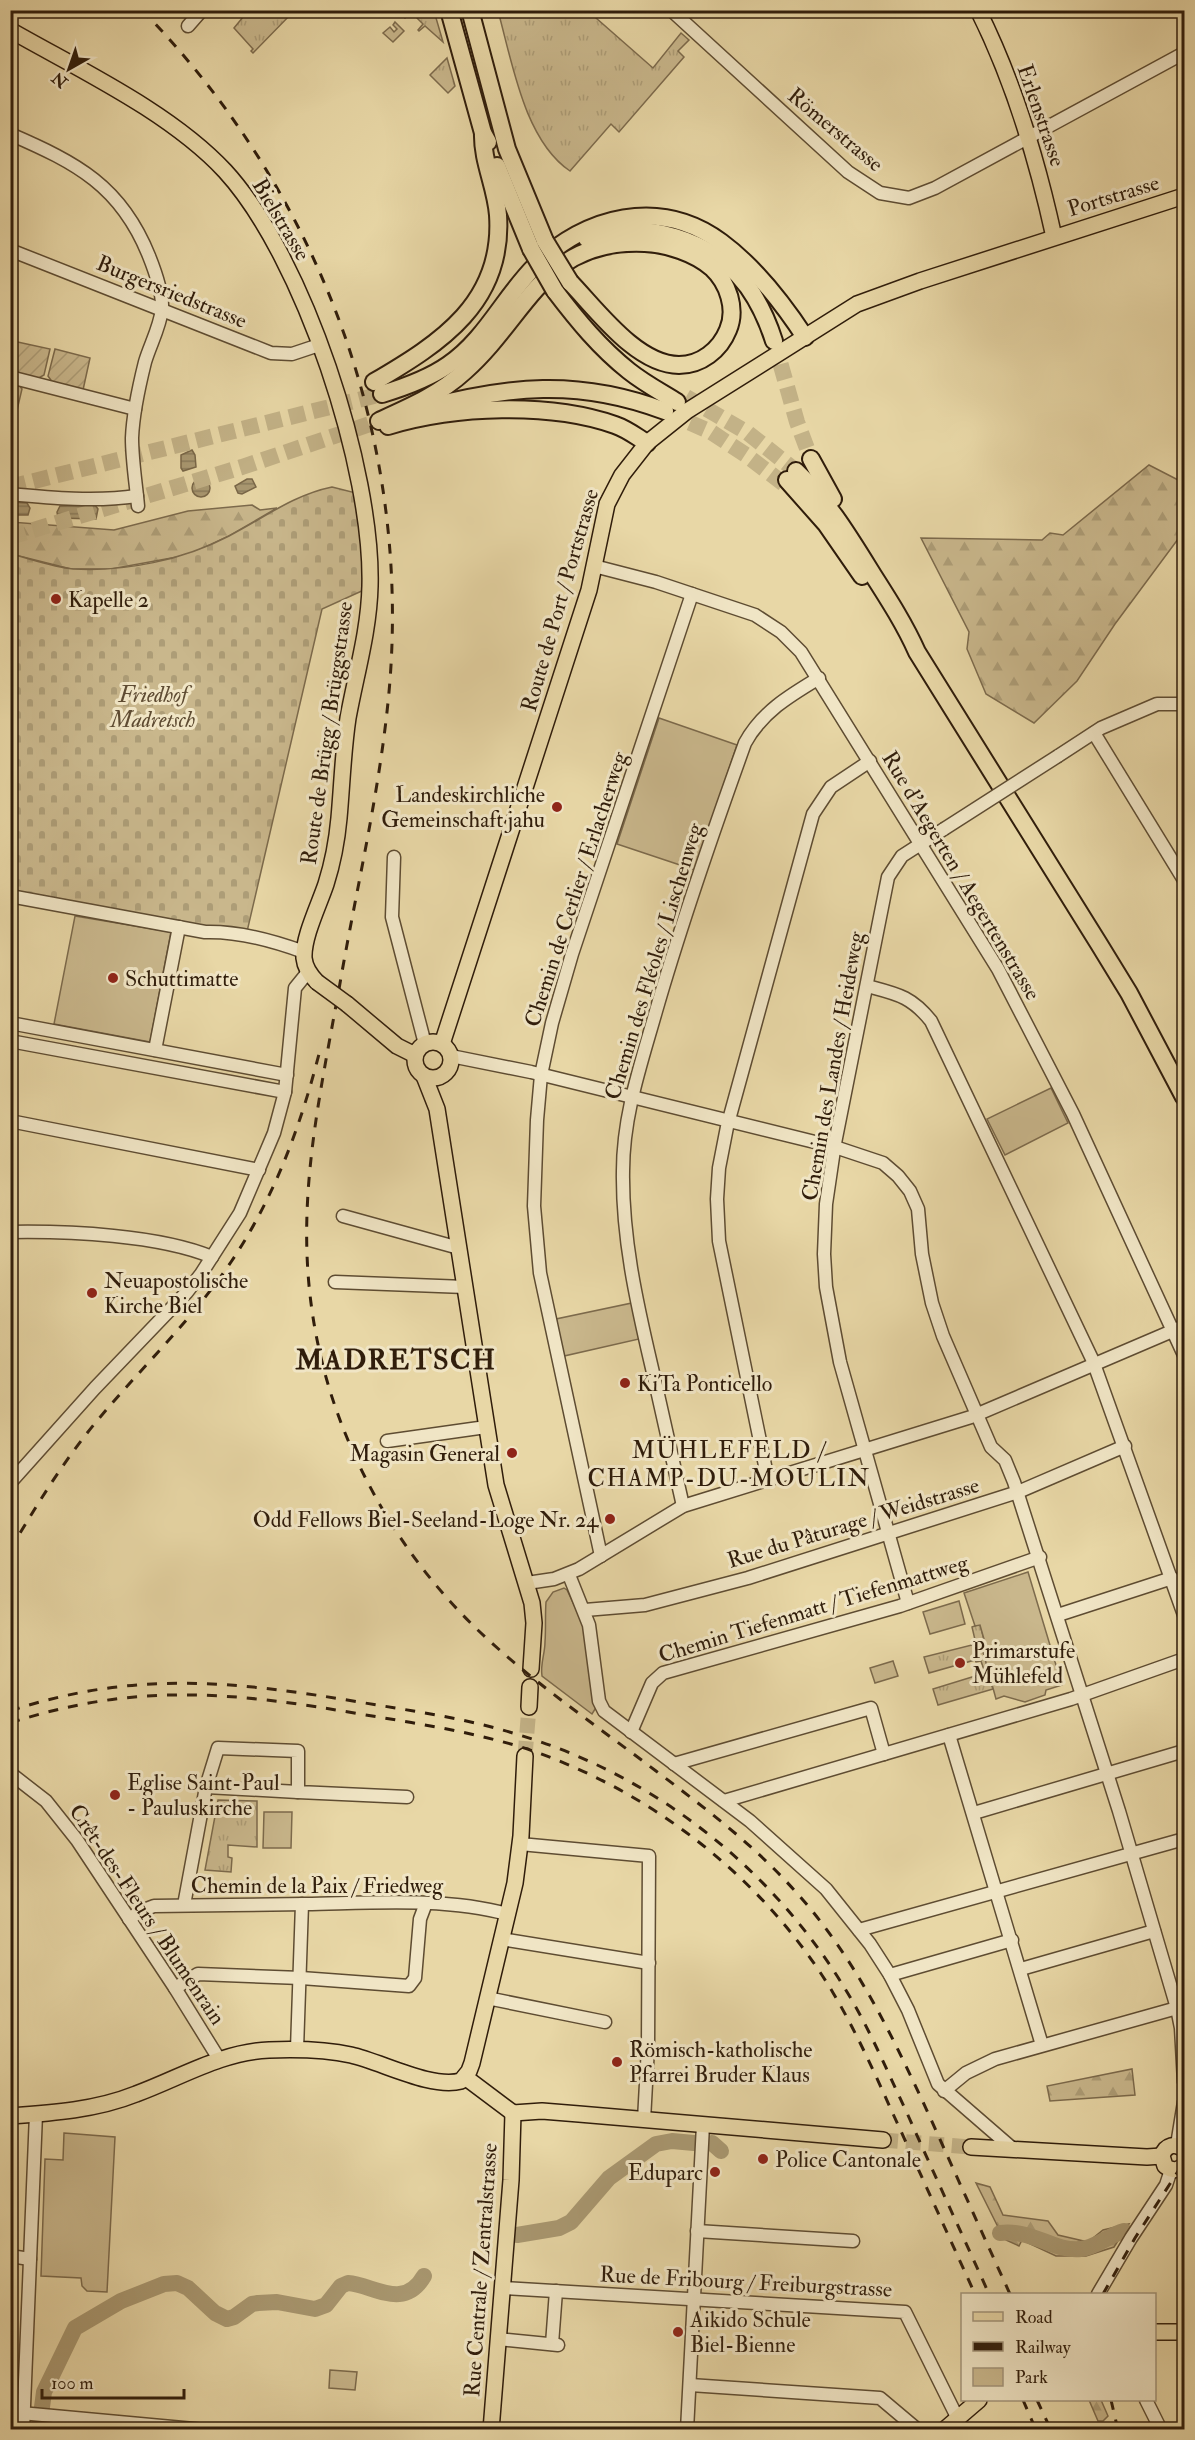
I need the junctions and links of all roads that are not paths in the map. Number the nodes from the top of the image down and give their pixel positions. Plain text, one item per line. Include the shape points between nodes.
1 (202, 10) edge
2 (449, 10) edge
3 (470, 10) edge
4 (671, 10) edge
5 (978, 10) edge
6 (188, 26) dead end
7 (10, 30) edge
8 (1185, 53) edge
9 (483, 133) junction
10 (10, 134) edge
11 (1029, 135) junction
12 (1185, 196) edge
13 (1054, 237) junction
14 (10, 249) edge
15 (540, 249) junction
16 (570, 282) junction
17 (162, 310) junction
18 (805, 337) junction
19 (774, 341) tunnel mouth
20 (319, 345) junction
21 (10, 377) edge
22 (676, 403) junction
23 (135, 409) junction
24 (380, 424) junction
25 (643, 448) junction
26 (811, 459) tunnel mouth
27 (10, 494) edge
28 (363, 503) joint
29 (862, 556) junction
30 (594, 566) junction
31 (692, 594) junction
32 (917, 652) junction
33 (819, 678) junction
34 (1185, 704) edge
35 (1094, 733) junction
36 (870, 761) junction
37 (921, 843) junction
38 (394, 857) dead end
39 (1185, 880) edge
40 (10, 896) edge
41 (179, 927) junction
42 (304, 952) junction
43 (312, 977) junction
44 (867, 986) junction
45 (10, 1023) edge
46 (10, 1041) edge
47 (420, 1049) junction
48 (155, 1050) junction
49 (446, 1050) junction
50 (444, 1074) junction
51 (287, 1075) junction
52 (541, 1075) junction
53 (424, 1076) junction
54 (285, 1092) junction
55 (632, 1097) junction
56 (1185, 1097) edge
57 (437, 1109) junction
58 (10, 1121) edge
59 (729, 1122) junction
60 (835, 1148) junction
61 (259, 1170) junction
62 (343, 1216) dead end
63 (10, 1232) edge
64 (459, 1248) junction
65 (212, 1257) junction
66 (335, 1282) dead end
67 (465, 1287) junction
68 (1179, 1328) edge
69 (1185, 1355) edge
70 (1095, 1366) junction
71 (977, 1415) junction
72 (486, 1427) junction
73 (387, 1441) dead end
74 (1125, 1446) junction
75 (866, 1451) junction
76 (768, 1480) junction
77 (10, 1483) edge
78 (1018, 1492) junction
79 (683, 1506) junction
80 (888, 1534) junction
81 (601, 1556) junction
82 (1040, 1557) junction
83 (569, 1575) junction
84 (1172, 1578) junction
85 (527, 1583) junction
86 (908, 1604) junction
87 (585, 1610) junction
88 (1058, 1615) junction
89 (1185, 1615) edge
90 (1185, 1659) edge
91 (531, 1669) dead end
92 (530, 1687) dead end
93 (1082, 1696) junction
94 (529, 1707) tunnel mouth
95 (631, 1732) junction
96 (949, 1735) junction
97 (1185, 1751) edge
98 (884, 1754) junction
99 (525, 1756) tunnel mouth
100 (674, 1764) junction
101 (10, 1773) edge
102 (1108, 1775) junction
103 (206, 1787) junction
104 (298, 1792) junction
105 (407, 1797) dead end
106 (724, 1801) junction
107 (974, 1813) junction
108 (1185, 1839) edge
109 (520, 1844) junction
110 (1132, 1852) junction
111 (997, 1890) junction
112 (426, 1904) junction
113 (184, 1905) junction
114 (302, 1905) junction
115 (507, 1914) junction
116 (129, 1919) junction
117 (413, 1923) dead end
118 (860, 1930) junction
119 (1154, 1931) junction
120 (501, 1939) junction
121 (1012, 1940) junction
122 (649, 1963) junction
123 (1021, 1969) junction
124 (890, 1975) junction
125 (301, 1977) junction
126 (175, 1988) junction
127 (487, 1998) junction
128 (1177, 2008) junction
129 (605, 2022) dead end
130 (1042, 2045) junction
131 (297, 2049) junction
132 (219, 2059) junction
133 (465, 2077) junction
134 (1185, 2082) edge
135 (944, 2091) junction
136 (1185, 2102) edge
137 (513, 2113) junction
138 (36, 2114) junction
139 (10, 2116) edge
140 (644, 2120) junction
141 (703, 2125) junction
142 (883, 2140) tunnel mouth
143 (971, 2147) tunnel mouth
144 (1181, 2147) edge
145 (1013, 2148) junction
146 (1162, 2156) junction
147 (1178, 2167) edge
148 (698, 2231) junction
149 (853, 2241) dead end
150 (10, 2256) edge
151 (30, 2259) junction
152 (503, 2288) junction
153 (556, 2291) junction
154 (1099, 2293) edge
155 (694, 2299) junction
156 (1156, 2332) edge
157 (1185, 2332) edge
158 (498, 2339) junction
159 (690, 2385) junction
160 (978, 2401) edge
161 (1146, 2401) edge
162 (10, 2412) edge
163 (29, 2413) junction
164 (957, 2417) junction
165 (95, 2424) edge
166 (22, 2430) edge
167 (205, 2430) edge
168 (490, 2430) edge
169 (687, 2430) edge
170 (918, 2430) edge
171 (944, 2430) edge
172 (1161, 2430) edge

1 - 6 street
2 - 9 highway
3 - 15 highway via 507,150
4 - 11 street, Römerstrasse via 848,172 880,193 909,198 935,188
5 - 11 main road, Erlenstrasse
7 - 20 main road, Bielstrasse via 127,97 213,159 247,197 264,224
8 - 11 street, Römerstrasse
9 - 15 highway via 499,173
9 - 15 highway via 482,146 498,213 498,239 486,283 462,319 444,337 378,388 434,374 460,356 531,271
10 - 17 street via 78,166 114,197 142,237 154,268
11 - 13 main road, Erlenstrasse
12 - 13 main road, Portstrasse
13 - 18 main road, Route de Port / Portstrasse via 857,304
14 - 17 street, Burgersriedstrasse
15 - 16 highway, bridge
15 - 18 highway via 610,220 647,217 678,222 710,235 741,258
15 - 19 highway via 616,232 651,232 682,240 712,254 743,281 760,305
15 - 22 highway, bridge via 555,291 591,336 631,372
16 - 22 highway via 606,332
16 - 24 highway via 626,339 662,363 684,365 703,359 720,344 729,328 731,306 727,290 706,263 681,251 649,243 608,245 581,254 544,279 480,357 449,384
17 - 20 street, Burgersriedstrasse via 271,353 292,354
17 - 23 street
18 - 25 main road, Route de Port / Portstrasse via 687,411
20 - 28 main road, Bielstrasse via 345,426
21 - 23 street
22 - 24 highway via 593,391 535,388 466,397
23 - 27 street via 132,440 137,501
24 - 25 highway via 447,412 510,409 617,425
25 - 30 main road, Route de Port / Portstrasse via 607,504
26 - 29 highway
28 - 42 main road, Route de Brügg / Brüggstrasse via 370,572 367,625 345,739 336,843
29 - 32 highway
29 - 32 highway via 831,508 789,478
30 - 31 street, Rue d'Aegerten / Aegertenstrasse
30 - 49 main road, Route de Port / Portstrasse via 548,720 466,964
31 - 33 street, Rue d'Aegerten / Aegertenstrasse via 755,615 770,624 801,652
31 - 52 street, Chemin de Cerlier / Erlacherweg via 572,954
32 - 56 highway via 1129,993
33 - 36 street, Rue d'Aegerten / Aegertenstrasse
33 - 55 street, Chemin des Fléoles / Lischenweg via 773,707 745,743 664,986
34 - 35 street, Chemin des Landes / Heideweg via 1157,704
35 - 37 street, Chemin des Landes / Heideweg, bridge
35 - 39 street
36 - 37 street, Rue d'Aegerten / Aegertenstrasse
36 - 59 street via 831,787 813,814
37 - 44 street, Chemin des Landes / Heideweg via 896,862 888,877
37 - 68 street, Rue d'Aegerten / Aegertenstrasse via 992,959
38 - 47 street via 392,917
40 - 41 street
41 - 42 street via 246,936
41 - 48 street
42 - 43 main road, Route de Brügg / Brüggstrasse
43 - 47 main road, bridge via 397,1046
43 - 51 street via 295,988
44 - 60 street, Chemin des Landes / Heideweg
44 - 70 street via 904,996 916,1003 931,1021
45 - 48 street
46 - 54 street
47 - 49 main road via 436,1042
47 - 53 main road via 417,1070
48 - 51 street
49 - 50 main road via 450,1066
49 - 52 street
50 - 53 main road via 435,1078
50 - 57 main road
51 - 54 street
52 - 55 street
52 - 81 street, Chemin de Cerlier / Erlacherweg via 534,1179 539,1266
53 - 57 main road
54 - 61 street
55 - 59 street
55 - 79 street, Chemin des Fléoles / Lischenweg via 624,1152 624,1222 636,1298
57 - 64 main road
58 - 61 street
59 - 60 street
59 - 76 street via 717,1199 719,1240
60 - 71 street via 883,1164 910,1191 918,1209 932,1302
60 - 75 street, Chemin des Landes / Heideweg via 826,1204 826,1287 840,1362
61 - 65 street via 240,1213
62 - 64 street
63 - 65 street via 113,1236
64 - 67 main road
65 - 77 street via 177,1303
66 - 67 street
67 - 72 main road
68 - 69 street
68 - 70 street
70 - 71 street
70 - 74 street
71 - 75 street
71 - 78 street via 991,1447 1005,1460
72 - 73 street
72 - 85 main road via 501,1504
74 - 78 street, Rue du Pâturage / Weidstrasse
74 - 84 street
75 - 76 street
75 - 80 street, Chemin des Landes / Heideweg
76 - 79 street
78 - 80 street, Rue du Pâturage / Weidstrasse
78 - 82 street
79 - 81 street
80 - 86 street, Chemin des Landes / Heideweg
80 - 87 street, Rue du Pâturage / Weidstrasse via 645,1605
81 - 83 street
82 - 86 street, Chemin Tiefenmatt / Tiefenmattweg
82 - 88 street
83 - 85 street
83 - 87 street
84 - 88 street
84 - 89 street
85 - 91 main road via 533,1611
86 - 95 street, Chemin Tiefenmatt / Tiefenmattweg via 663,1673 651,1683
87 - 95 street via 593,1641 600,1705
88 - 93 street
90 - 93 street
92 - 94 main road
93 - 96 street
93 - 102 street
95 - 100 street
96 - 98 street
96 - 107 street
97 - 102 street
98 - 100 street via 871,1708
98 - 106 street
99 - 109 main road
100 - 106 street
101 - 116 street, Crêt-des-Fleurs / Blumenrain via 46,1801 60,1818
102 - 107 street
102 - 110 street
103 - 104 street
103 - 104 street via 218,1748 298,1751
103 - 113 street
104 - 105 street
106 - 118 street via 810,1873
107 - 111 street
108 - 110 street
109 - 115 main road
109 - 122 street via 649,1856
110 - 111 street
110 - 119 street
111 - 118 street
111 - 121 street
112 - 114 street, Chemin de la Paix / Friedweg
112 - 115 street, Chemin de la Paix / Friedweg
112 - 117 street
112 - 125 street via 420,1919 416,1972 411,1984
113 - 114 street, Chemin de la Paix / Friedweg
113 - 116 street, Chemin de la Paix / Friedweg via 154,1906
114 - 125 street
115 - 120 main road
116 - 126 street, Crêt-des-Fleurs / Blumenrain
118 - 124 street
119 - 123 street
119 - 128 street
120 - 122 street
120 - 127 main road
121 - 123 street
121 - 124 street
122 - 140 street
123 - 130 street
124 - 135 street via 933,2077
125 - 126 street via 198,1974
125 - 131 street
126 - 132 street, Crêt-des-Fleurs / Blumenrain
127 - 129 street
127 - 133 main road
128 - 130 street
128 - 134 street
130 - 135 street via 983,2064
131 - 132 main road via 250,2051
131 - 133 main road via 358,2056 437,2082 456,2082
132 - 138 main road via 135,2095 73,2110
133 - 137 main road
135 - 145 street
136 - 144 street
137 - 140 main road via 542,2111
137 - 152 main road, Rue Centrale / Zentralstrasse
138 - 139 main road
138 - 151 street
140 - 141 main road
141 - 142 main road
141 - 148 street
143 - 145 main road
144 - 146 main road via 1169,2146
145 - 146 main road
146 - 147 main road via 1163,2163
147 - 154 street
148 - 149 street
148 - 155 street
150 - 151 street
151 - 163 street
152 - 153 street, Rue de Fribourg / Freiburgstrasse
152 - 158 main road, Rue Centrale / Zentralstrasse
153 - 155 street, Rue de Fribourg / Freiburgstrasse
153 - 158 street via 555,2345
155 - 159 street
155 - 164 street, Rue de Fribourg / Freiburgstrasse via 905,2312
156 - 157 main road
158 - 168 main road, Rue Centrale / Zentralstrasse
159 - 169 street
159 - 170 street via 880,2398
160 - 164 main road
161 - 172 street
162 - 163 street
163 - 165 street
163 - 166 street
164 - 171 main road
165 - 167 street

